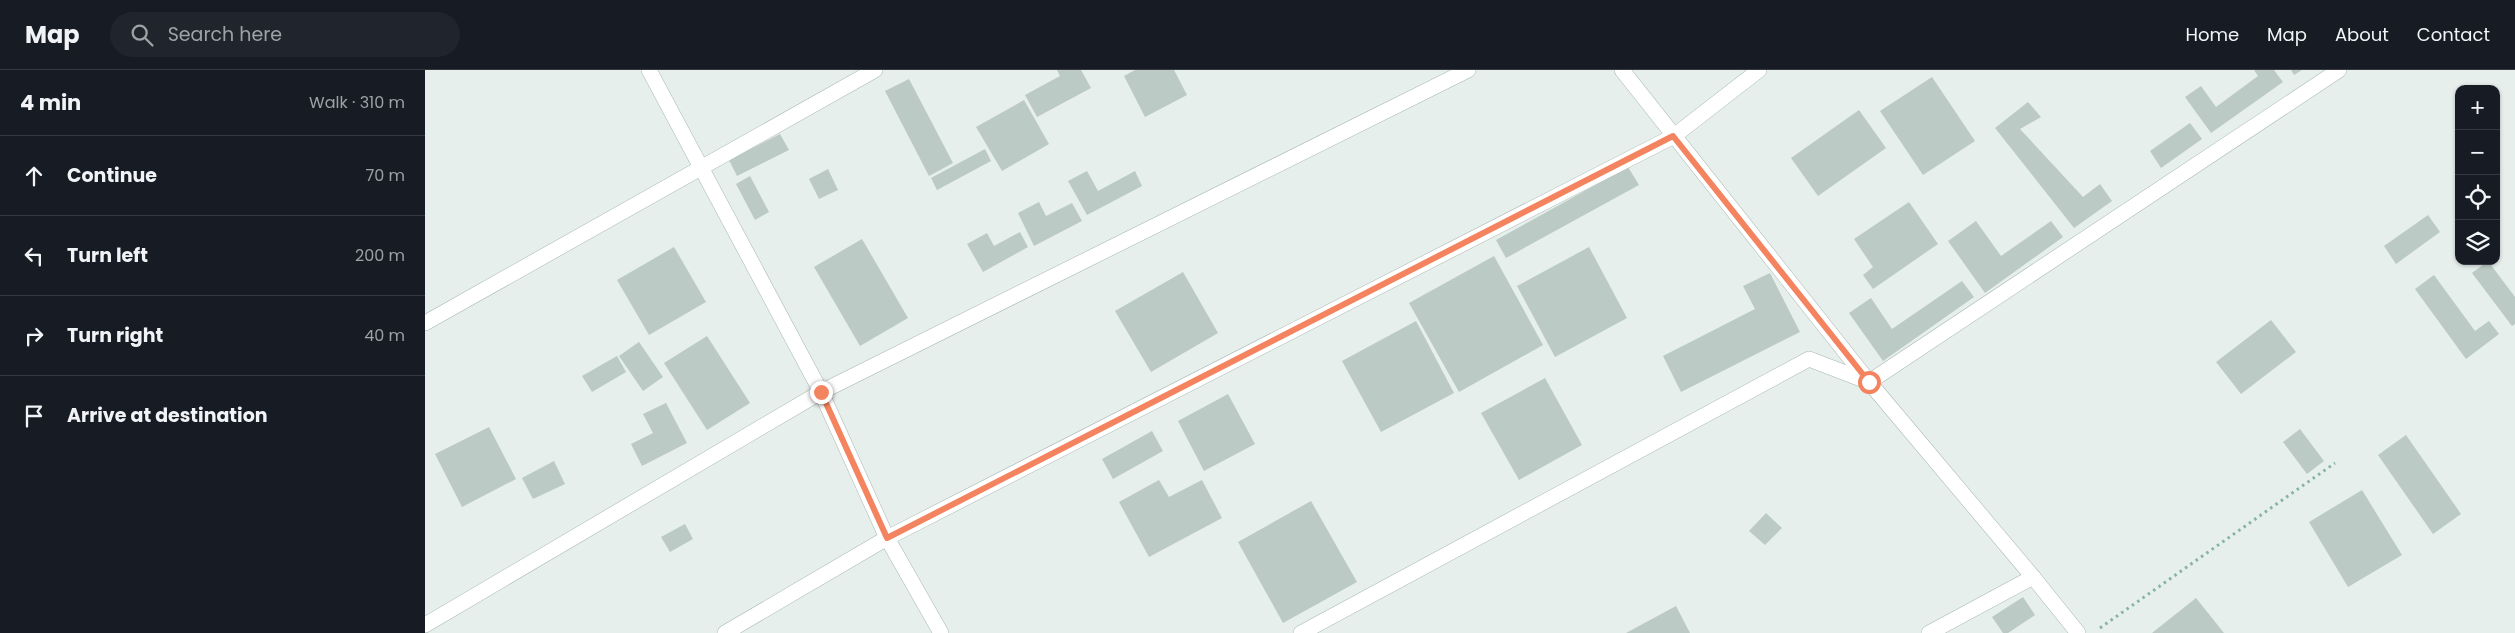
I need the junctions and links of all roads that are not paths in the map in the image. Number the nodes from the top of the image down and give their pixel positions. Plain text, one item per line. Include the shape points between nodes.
1 (649, 70) edge
2 (875, 70) edge
3 (1468, 70) edge
4 (1622, 70) edge
5 (1759, 70) edge
6 (2339, 70) edge
7 (1673, 136) junction
8 (702, 169) junction
9 (425, 323) edge
10 (1869, 382) junction
11 (821, 392) junction
12 (887, 538) junction
13 (2033, 577) junction
14 (425, 625) edge
15 (725, 633) edge
16 (941, 633) edge
17 (1301, 633) edge
18 (1929, 633) edge
19 (2078, 633) edge

1 - 8 street
2 - 8 street
3 - 11 street
4 - 7 street
5 - 7 street
6 - 10 street
7 - 10 street
7 - 12 street
8 - 9 street
8 - 11 street
10 - 13 street
10 - 17 street via 1809,359
11 - 12 street
11 - 14 street
12 - 15 street
12 - 16 street
13 - 18 street
13 - 19 street

